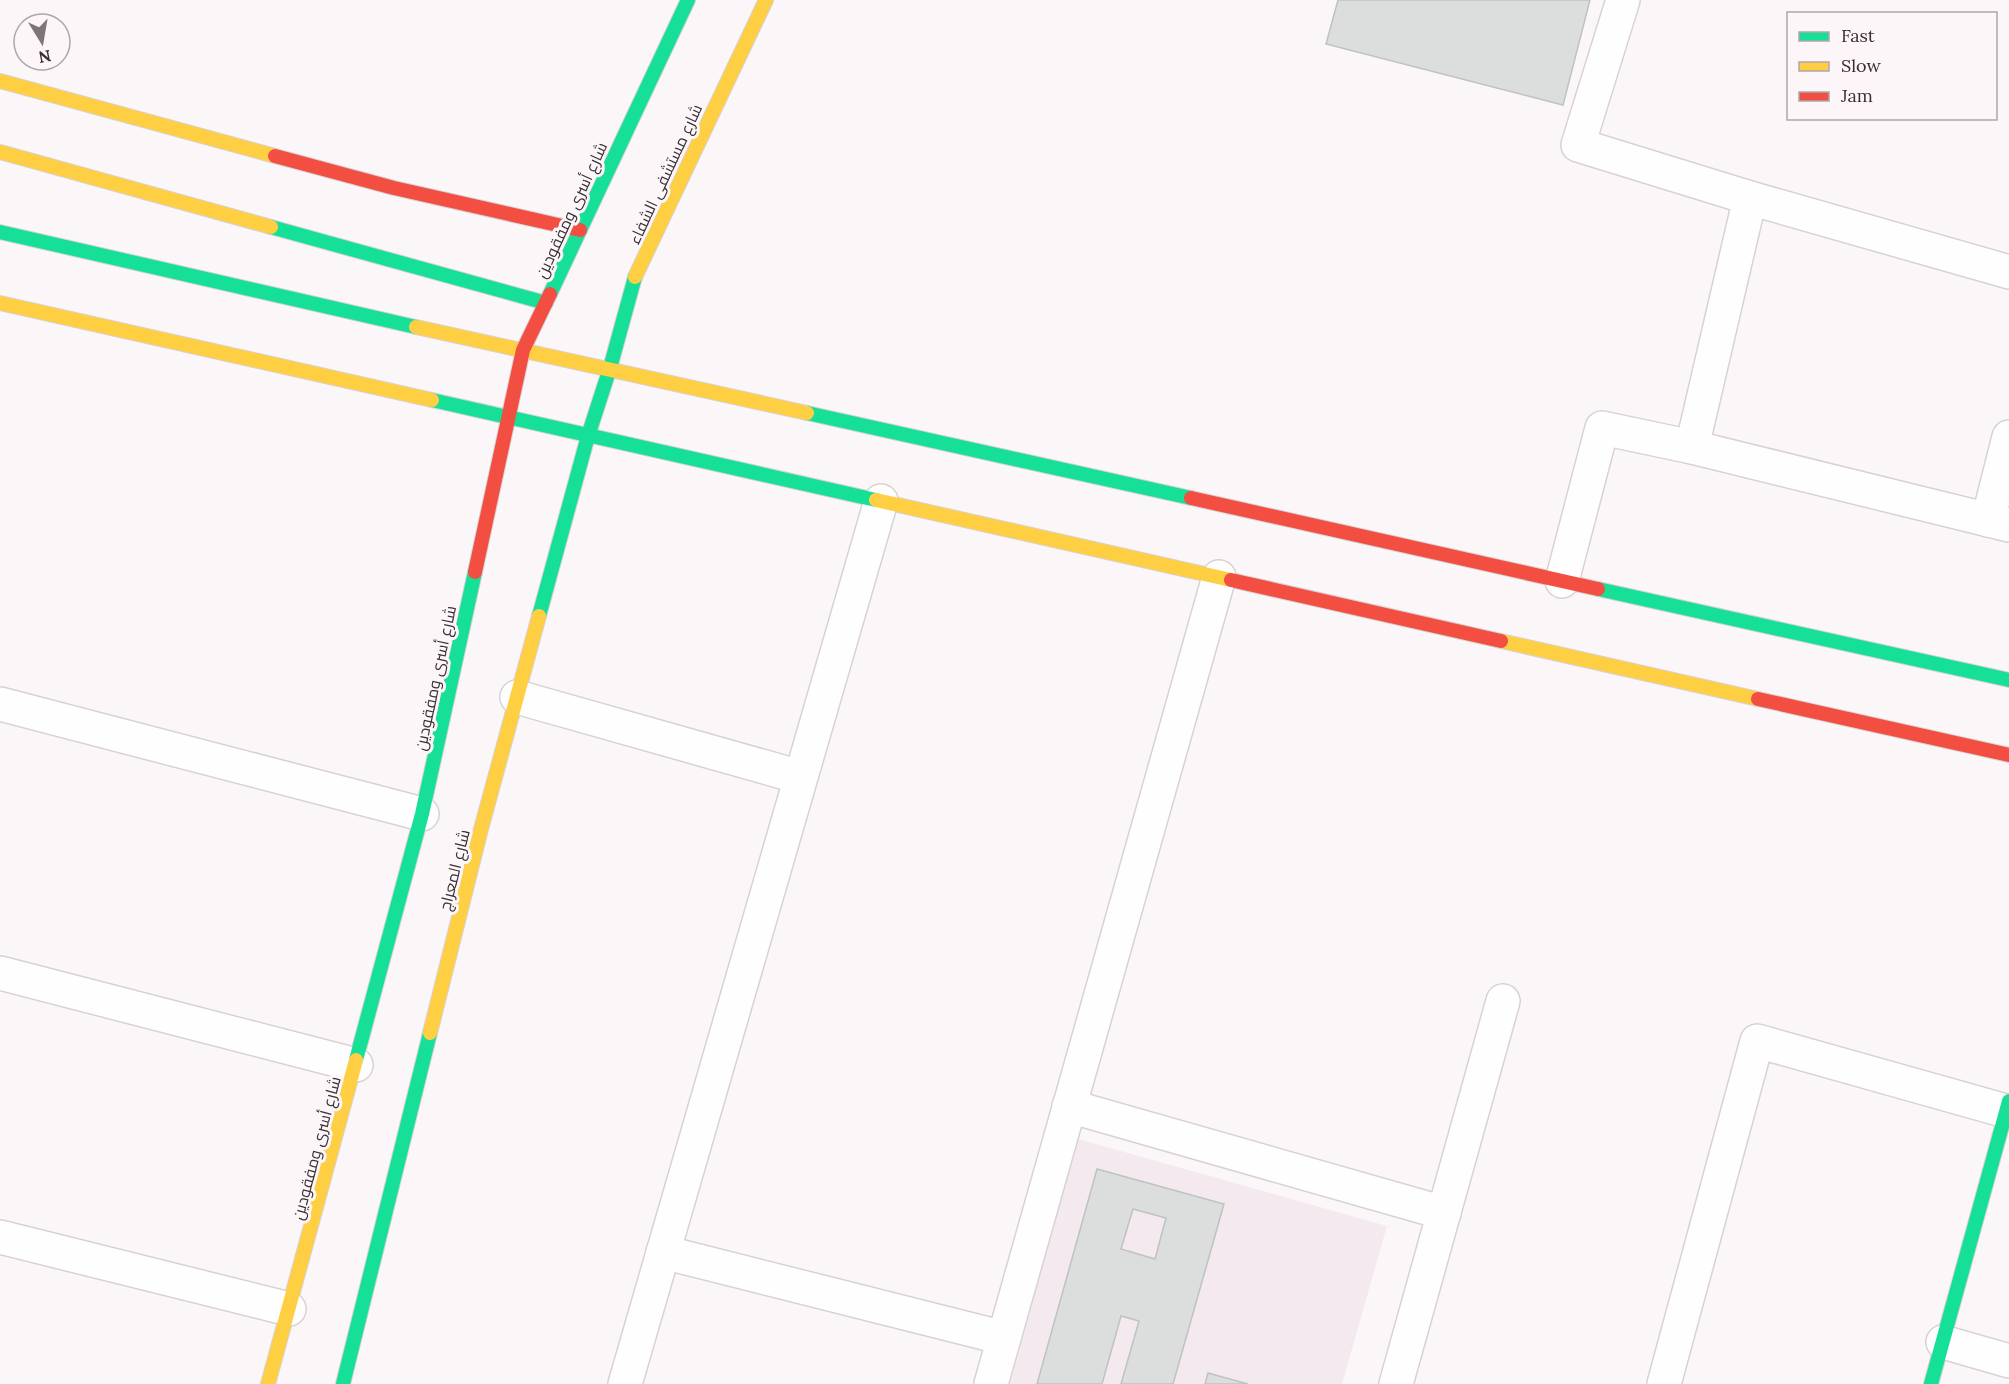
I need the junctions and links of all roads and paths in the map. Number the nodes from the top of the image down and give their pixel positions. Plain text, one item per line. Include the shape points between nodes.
1 (688, 0) edge
2 (766, 0) edge
3 (1623, 0) edge
4 (0, 81) edge
5 (0, 152) edge
6 (1750, 198) junction
7 (580, 230) junction
8 (0, 232) edge
9 (2009, 273) edge
10 (0, 303) edge
11 (546, 303) junction
12 (523, 351) junction
13 (610, 368) junction
14 (509, 418) junction
15 (588, 436) junction
16 (2009, 437) edge
17 (1692, 447) junction
18 (881, 501) junction
19 (1998, 522) edge
20 (1219, 577) junction
21 (1562, 581) junction
22 (2009, 680) edge
23 (517, 697) junction
24 (0, 704) edge
25 (2009, 754) edge
26 (800, 777) junction
27 (422, 814) junction
28 (0, 973) edge
29 (1503, 1001) dead end
30 (356, 1065) junction
31 (1069, 1106) junction
32 (2008, 1106) edge
33 (1444, 1213) junction
34 (0, 1237) edge
35 (663, 1252) junction
36 (289, 1309) junction
37 (1004, 1338) junction
38 (1943, 1342) junction
39 (2009, 1361) edge
40 (268, 1384) edge
41 (343, 1384) edge
42 (625, 1384) edge
43 (991, 1384) edge
44 (1396, 1384) edge
45 (1664, 1384) edge
46 (1931, 1384) edge

1 - 7 street, شارع أسرى ومفقودين
2 - 13 street, شارع مستشفى الشفاء via 633,281
3 - 6 street via 1578,146
4 - 7 street via 394,188
5 - 11 street
6 - 9 street
6 - 17 street
7 - 11 street, شارع أسرى ومفقودين
8 - 12 street
10 - 14 street
11 - 12 street, شارع أسرى ومفقودين
12 - 13 street
12 - 14 street, شارع أسرى ومفقودين
13 - 15 street, شارع المعراج
13 - 21 street
14 - 15 street
14 - 27 street, شارع أسرى ومفقودين
15 - 18 street
15 - 23 street, شارع المعراج
16 - 19 street
17 - 19 street
17 - 21 street via 1602,428
18 - 20 street
18 - 26 street
20 - 25 street
20 - 31 street
21 - 22 street
23 - 26 street
23 - 41 street, شارع المعراج
24 - 27 street
26 - 35 street
27 - 30 street, شارع أسرى ومفقودين
28 - 30 street
29 - 33 street
30 - 36 street, شارع أسرى ومفقودين
31 - 33 street
31 - 37 street
32 - 38 street
32 - 45 street via 1757,1041
33 - 44 street
34 - 36 street
35 - 37 street
35 - 42 street
36 - 40 street, شارع أسرى ومفقودين
37 - 43 street
38 - 39 street
38 - 46 street

